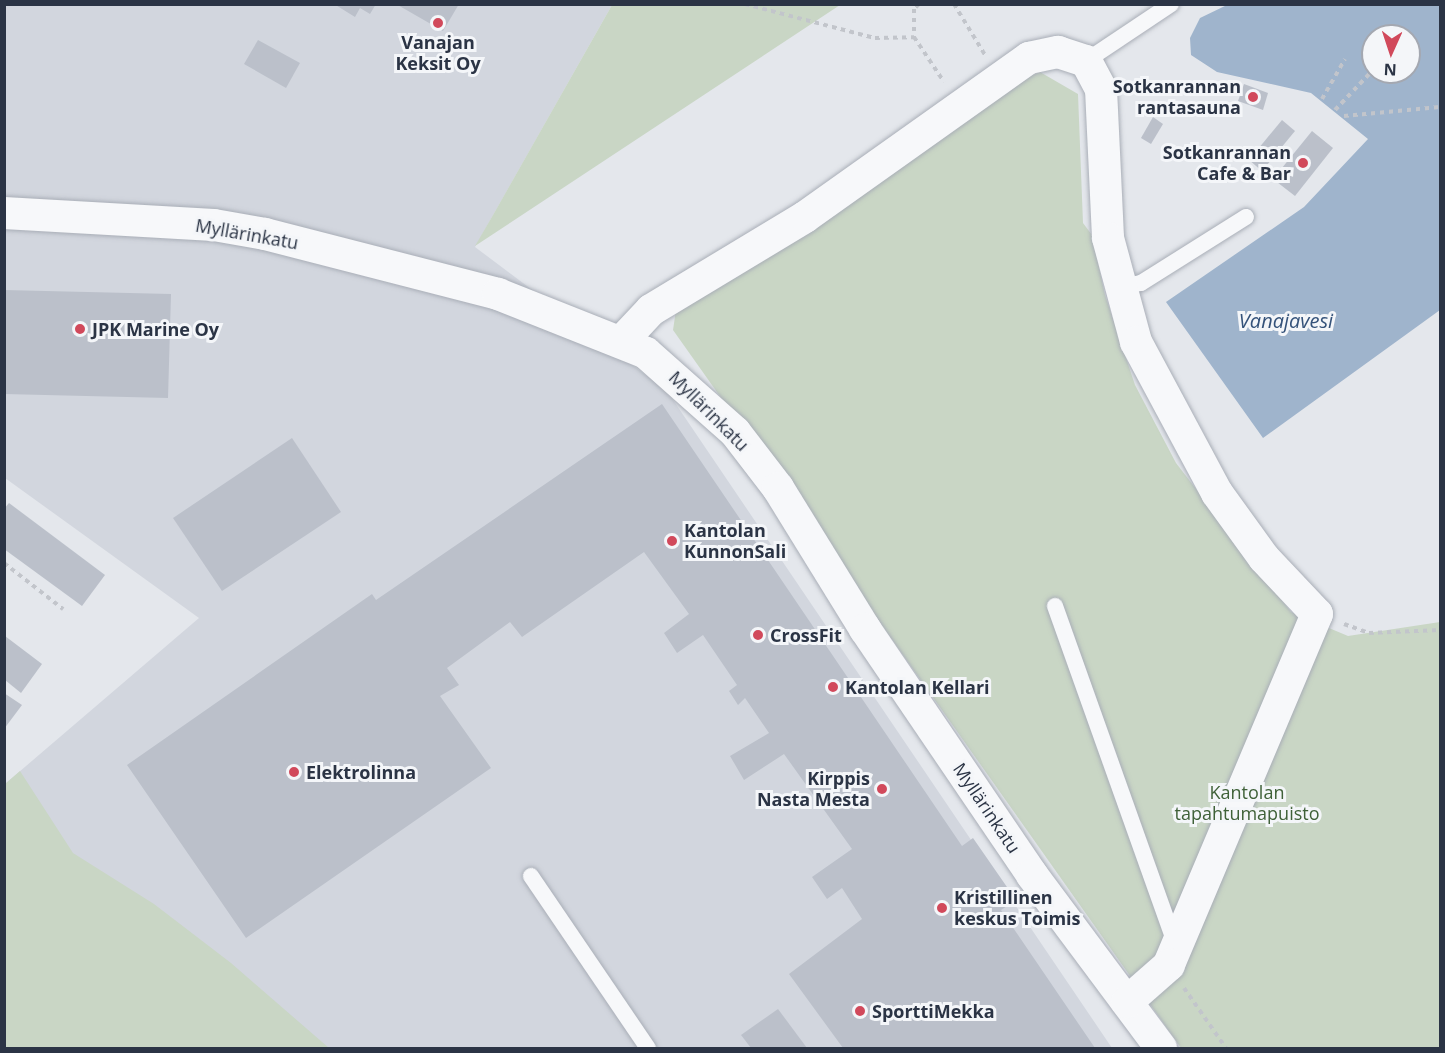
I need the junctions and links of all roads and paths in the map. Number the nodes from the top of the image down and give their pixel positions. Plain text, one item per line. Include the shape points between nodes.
1 (746, 4) edge
2 (919, 4) edge
3 (954, 4) edge
4 (1171, 4) edge
5 (913, 7) edge
6 (914, 37) junction
7 (1345, 59) dead end
8 (1086, 61) junction
9 (999, 77) junction
10 (1361, 83) edge
11 (1322, 99) dead end
12 (961, 104) junction
13 (1440, 107) edge
14 (1335, 110) dead end
15 (1344, 116) dead end
16 (4, 213) edge
17 (1246, 218) dead end
18 (1120, 287) junction
19 (622, 341) junction
20 (4, 563) edge
21 (1055, 606) dead end
22 (63, 609) dead end
23 (1317, 614) junction
24 (1440, 630) edge
25 (531, 876) dead end
26 (1173, 955) junction
27 (1127, 1002) junction
28 (648, 1048) edge
29 (1161, 1048) edge
30 (1226, 1048) edge

1 - 6 path via 875,38
2 - 5 path
3 - 9 path
4 - 8 lane
5 - 6 path
6 - 12 path
7 - 11 path
8 - 9 street via 1058,52 1029,58
8 - 18 street via 1101,89 1108,238
9 - 12 street
10 - 14 path
12 - 19 street via 805,217 651,310
13 - 15 path
16 - 19 street, Myllärinkatu via 214,225 265,234 498,294
17 - 18 lane via 1141,283
18 - 23 street via 1136,342 1217,493 1264,558
19 - 27 street, Myllärinkatu via 646,353 679,378 735,432 778,488 885,658 1032,875
20 - 22 path
21 - 26 lane
23 - 24 path via 1369,633
23 - 26 street
25 - 28 lane
26 - 27 street
26 - 30 path
27 - 29 street, Myllärinkatu

